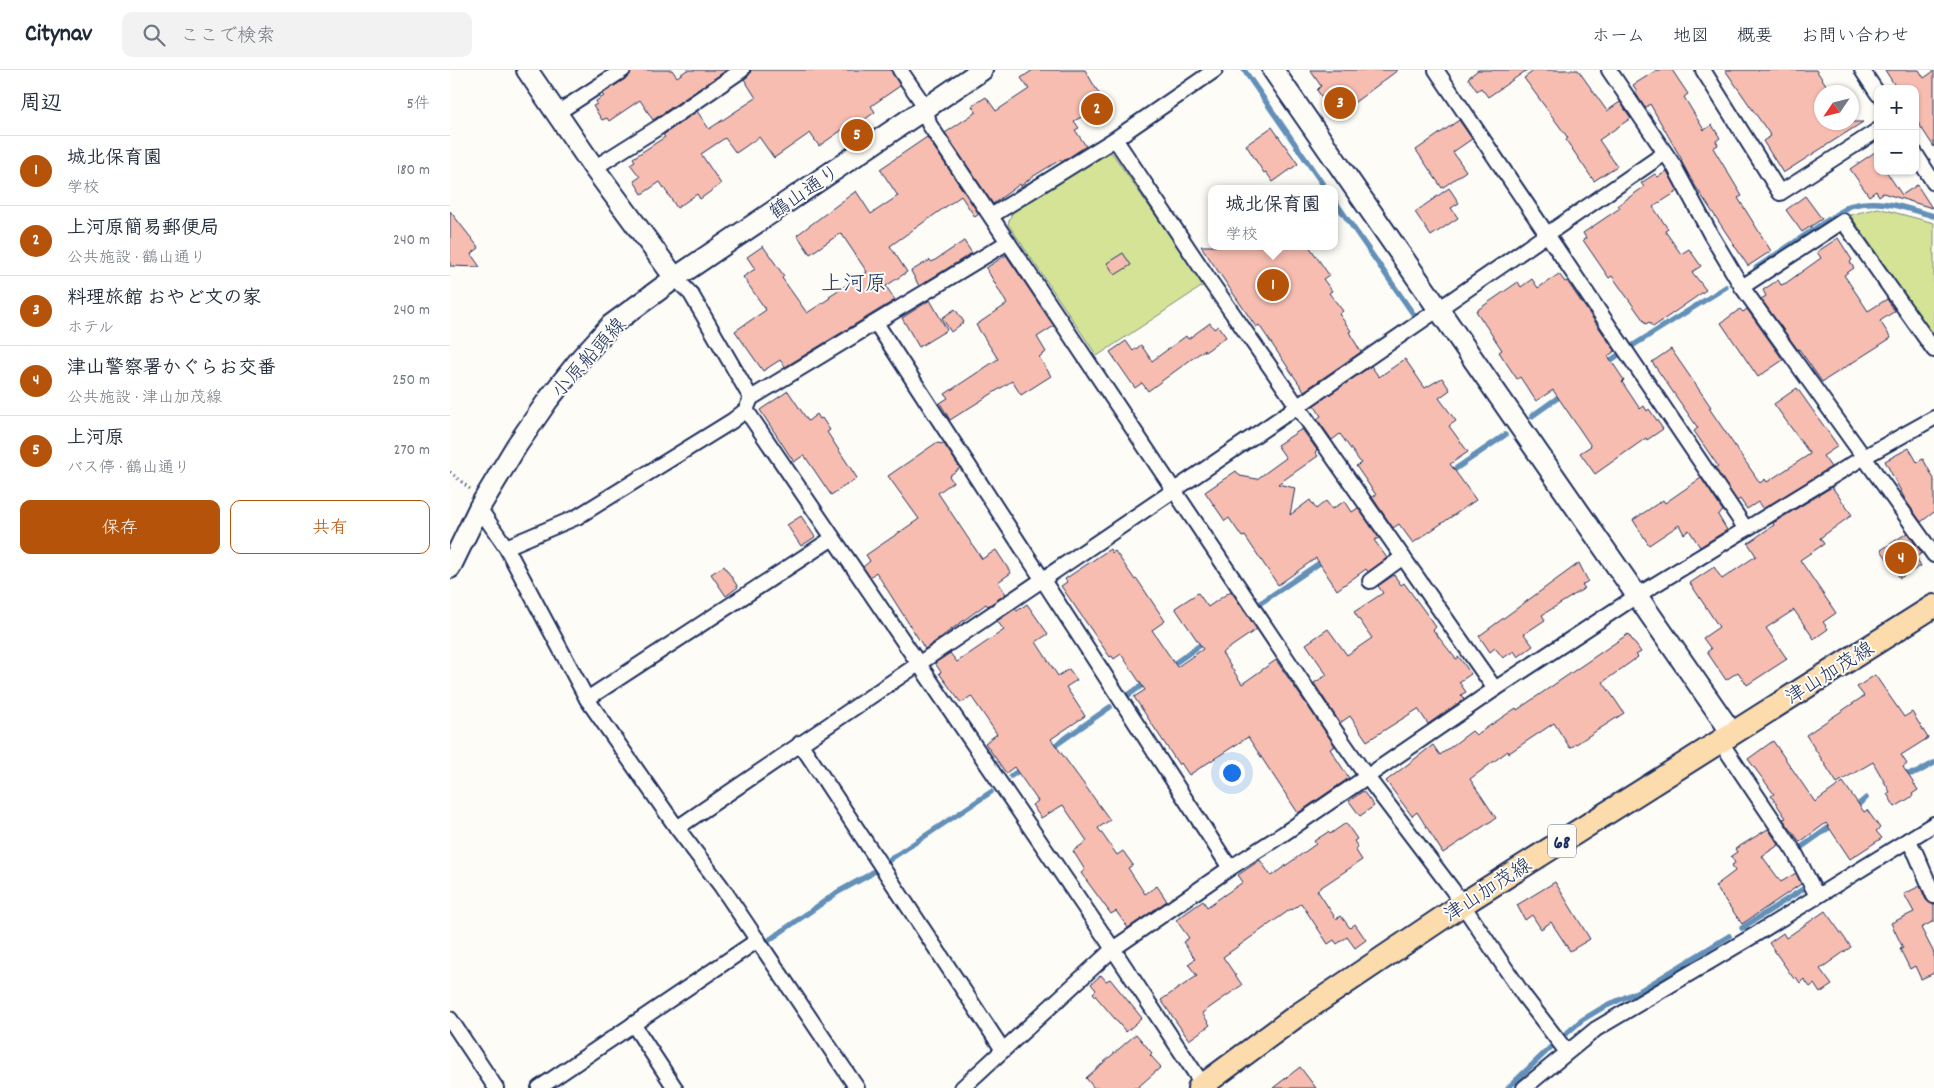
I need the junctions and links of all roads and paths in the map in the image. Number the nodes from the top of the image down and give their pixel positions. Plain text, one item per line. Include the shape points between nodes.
1 (527, 70) edge
2 (622, 70) edge
3 (742, 70) edge
4 (900, 70) edge
5 (982, 70) edge
6 (1215, 70) edge
7 (1273, 70) edge
8 (1436, 70) edge
9 (1609, 70) edge
10 (1703, 70) edge
11 (1862, 70) edge
12 (1874, 88) edge
13 (926, 108) junction
14 (558, 113) junction
15 (1874, 133) edge
16 (1114, 139) junction
17 (1666, 153) junction
18 (1919, 159) edge
19 (594, 168) junction
20 (1934, 183) edge
21 (991, 216) junction
22 (1548, 234) junction
23 (1008, 242) junction
24 (675, 278) junction
25 (1742, 287) junction
26 (1438, 310) junction
27 (876, 323) junction
28 (1934, 350) edge
29 (748, 404) junction
30 (1298, 406) junction
31 (1934, 418) edge
32 (1864, 457) junction
33 (1174, 491) junction
34 (479, 508) junction
35 (1746, 529) junction
36 (833, 538) junction
37 (506, 547) junction
38 (1934, 556) edge
39 (1403, 557) junction
40 (450, 568) edge
41 (1044, 580) junction
42 (1370, 581) dead end
43 (1638, 595) junction
44 (1934, 606) edge
45 (918, 664) junction
46 (1495, 689) junction
47 (587, 699) junction
48 (1726, 737) junction
49 (800, 743) junction
50 (1367, 777) junction
51 (1934, 824) edge
52 (677, 828) junction
53 (1908, 840) junction
54 (1230, 868) junction
55 (1818, 896) junction
56 (1934, 896) edge
57 (1463, 904) junction
58 (761, 944) junction
59 (1113, 949) junction
60 (450, 1019) edge
61 (636, 1028) junction
62 (1003, 1050) junction
63 (1567, 1052) junction
64 (1203, 1087) edge
65 (496, 1088) edge
66 (539, 1088) edge
67 (675, 1088) edge
68 (857, 1088) edge
69 (962, 1088) edge
70 (1524, 1088) edge

1 - 14 street
2 - 14 street
3 - 19 street
4 - 13 street
5 - 13 street, 鶴山通り
6 - 16 street
7 - 26 street
8 - 22 street
9 - 17 street
10 - 15 street via 1780,193
11 - 12 street
13 - 21 street via 929,124
13 - 24 street, 鶴山通り
14 - 19 street
16 - 21 street
16 - 30 street
17 - 22 street
17 - 25 street
18 - 20 street
19 - 24 street
21 - 23 street
22 - 26 street
22 - 35 street
23 - 27 street
23 - 33 street
24 - 29 street via 691,294 711,326
24 - 34 street, 小原船頭線 via 611,325 582,357 548,400
25 - 28 street via 1843,221
25 - 32 street
26 - 30 street
26 - 43 street
27 - 29 street
27 - 41 street
29 - 36 street
29 - 37 street via 732,421 578,517
30 - 33 street
30 - 39 street
31 - 32 street
32 - 35 street
32 - 38 street
33 - 41 street
33 - 50 street
34 - 37 street
34 - 40 street, 小原船頭線
35 - 43 street
36 - 45 street
36 - 47 street
37 - 47 street
39 - 42 street
39 - 46 street
41 - 45 street
41 - 54 street
43 - 46 street
43 - 48 street
44 - 48 main road, 津山加茂線 / 68
45 - 49 street
45 - 59 street
46 - 50 street
47 - 52 street
48 - 55 street
48 - 57 main road, 津山加茂線 / 68
49 - 52 street
49 - 62 street
50 - 54 street
50 - 57 street
51 - 53 street
52 - 58 street
53 - 55 street
53 - 56 street
54 - 59 street
55 - 63 street via 1604,1024
57 - 63 street via 1524,996
57 - 64 main road, 津山加茂線 / 68 via 1356,975
58 - 61 street
58 - 68 street
59 - 62 street
59 - 64 street
60 - 65 street
61 - 66 street
61 - 67 street
62 - 69 street
63 - 70 street

